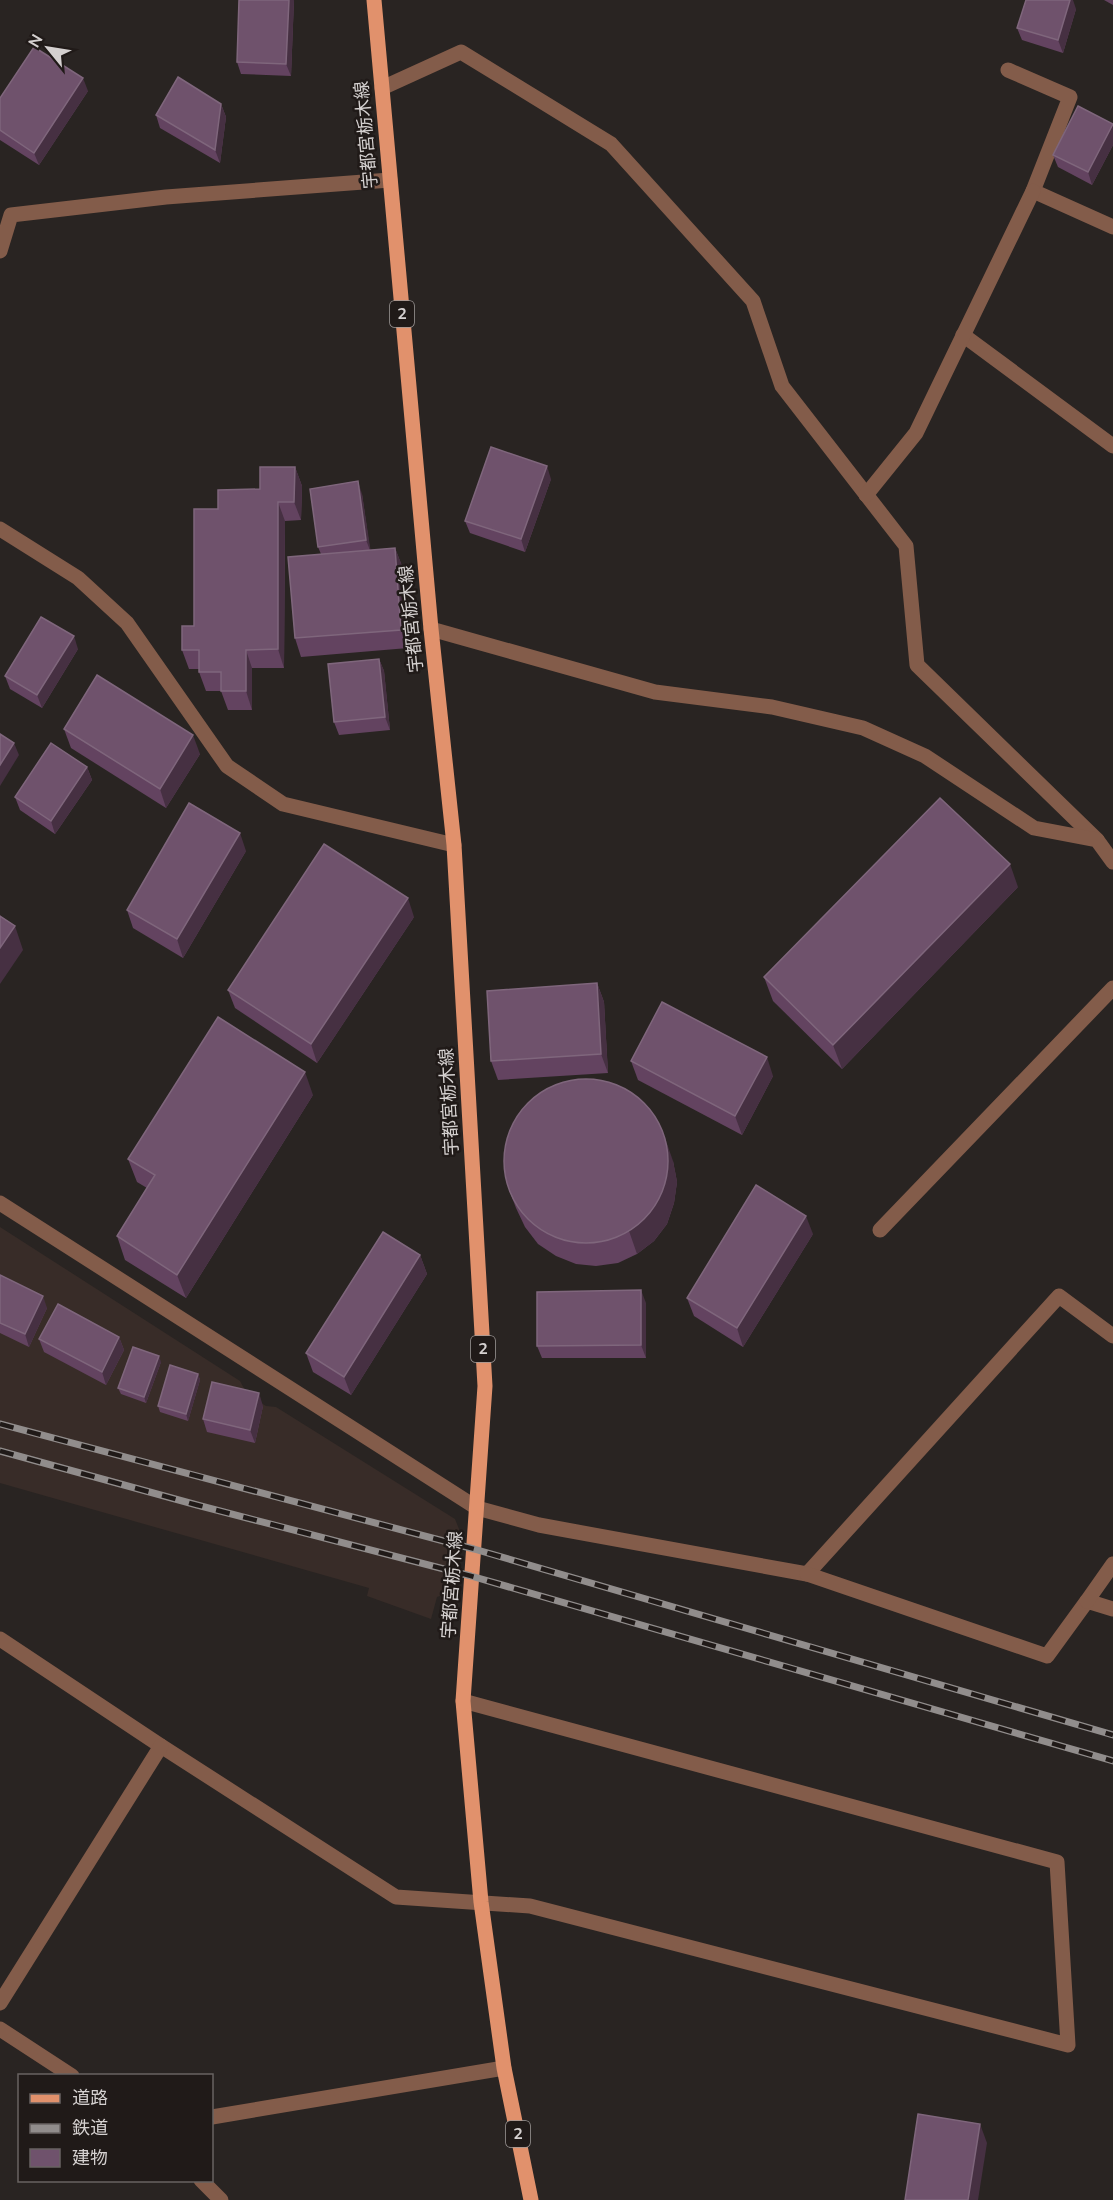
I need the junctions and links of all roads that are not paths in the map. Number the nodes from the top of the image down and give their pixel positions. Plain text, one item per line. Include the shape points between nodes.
1 (374, 0) edge
2 (1008, 70) dead end
3 (382, 88) junction
4 (390, 180) junction
5 (1032, 191) junction
6 (1113, 227) edge
7 (0, 251) edge
8 (963, 335) junction
9 (1113, 446) edge
10 (866, 495) junction
11 (0, 529) edge
12 (431, 629) junction
13 (1097, 840) junction
14 (454, 845) junction
15 (1113, 862) edge
16 (1113, 988) edge
17 (0, 1203) edge
18 (880, 1230) dead end
19 (1113, 1336) edge
20 (477, 1508) junction
21 (1113, 1564) edge
22 (807, 1574) junction
23 (1087, 1601) junction
24 (1113, 1609) edge
25 (0, 1639) edge
26 (463, 1701) junction
27 (160, 1746) junction
28 (481, 1902) junction
29 (0, 2003) edge
30 (0, 2029) edge
31 (504, 2068) junction
32 (69, 2074) edge
33 (213, 2117) edge
34 (202, 2182) edge
35 (222, 2200) edge
36 (531, 2200) edge

1 - 3 main road, 宇都宮栃木線 / 2
2 - 5 street via 1070,97
3 - 4 main road, 宇都宮栃木線 / 2
3 - 10 street via 461,52 611,144 753,301 782,386
4 - 7 street via 166,197 10,215
4 - 12 main road, 宇都宮栃木線 / 2
5 - 6 street
5 - 8 street
8 - 9 street
8 - 10 street via 916,433
10 - 13 street via 906,546 917,665
11 - 14 street via 78,578 127,623 226,766 283,804
12 - 13 street via 655,692 772,708 863,728 925,756 1034,828
12 - 14 main road, 宇都宮栃木線 / 2
13 - 15 street
14 - 20 main road, 宇都宮栃木線 / 2 via 485,1386
16 - 18 street
17 - 20 street
19 - 22 street via 1059,1296
20 - 22 street via 539,1525
20 - 26 main road, 宇都宮栃木線 / 2
21 - 23 street
22 - 23 street via 1047,1656
23 - 24 street
25 - 27 street
26 - 28 main road, 宇都宮栃木線 / 2
26 - 28 street via 1057,1862 1068,2045 530,1906
27 - 28 street via 396,1898
27 - 29 street
28 - 31 main road, 宇都宮栃木線 / 2
30 - 32 street
31 - 33 street
31 - 36 main road, 宇都宮栃木線 / 2
34 - 35 street

